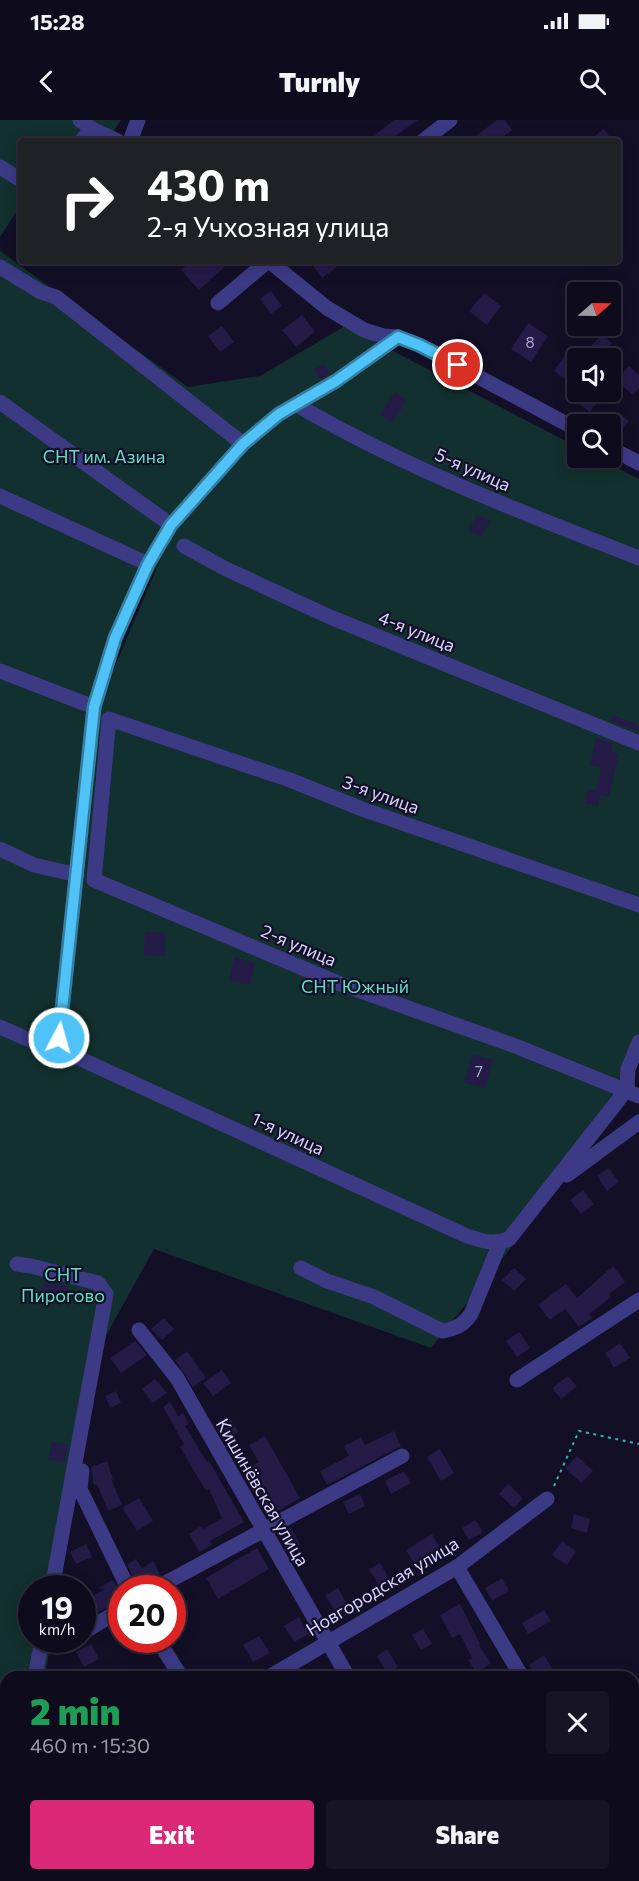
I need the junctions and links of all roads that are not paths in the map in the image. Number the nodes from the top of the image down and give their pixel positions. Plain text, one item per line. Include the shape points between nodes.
1 (138, 120) edge
2 (450, 120) edge
3 (86, 124) edge
4 (112, 138) edge
5 (131, 138) edge
6 (427, 138) edge
7 (0, 166) edge
8 (18, 178) edge
9 (264, 264) edge
10 (272, 264) edge
11 (0, 267) edge
12 (218, 303) dead end
13 (398, 337) junction
14 (0, 402) edge
15 (297, 405) junction
16 (567, 424) edge
17 (243, 444) junction
18 (621, 454) edge
19 (639, 463) edge
20 (0, 496) edge
21 (171, 525) junction
22 (184, 546) dead end
23 (639, 558) edge
24 (148, 564) junction
25 (0, 671) edge
26 (94, 707) junction
27 (109, 720) joint
28 (639, 743) edge
29 (0, 849) edge
30 (77, 875) junction
31 (639, 905) edge
32 (0, 1027) edge
33 (639, 1042) edge
34 (61, 1050) dead end
35 (633, 1092) edge
36 (639, 1122) edge
37 (519, 1236) dead end
38 (500, 1243) junction
39 (17, 1264) dead end
40 (301, 1268) dead end
41 (639, 1300) edge
42 (139, 1330) dead end
43 (517, 1380) dead end
44 (88, 1424) dead end
45 (402, 1456) dead end
46 (547, 1499) road end
47 (262, 1530) junction
48 (457, 1567) junction
49 (54, 1575) edge
50 (122, 1575) edge
51 (180, 1575) edge
52 (326, 1642) junction
53 (40, 1653) edge
54 (166, 1653) edge
55 (36, 1671) edge
56 (177, 1671) edge
57 (279, 1671) edge
58 (344, 1671) edge
59 (518, 1671) edge

1 - 5 street
2 - 6 street
3 - 4 street
7 - 8 street
9 - 12 street
10 - 13 street via 327,308 364,330
11 - 17 street via 56,297
13 - 15 street
13 - 16 street
14 - 21 street
15 - 17 street via 279,414
15 - 23 street, 5-я улица via 344,432 462,486
17 - 21 street
18 - 19 street
20 - 24 street
21 - 24 street
22 - 28 street, 4-я улица via 330,617
24 - 26 street via 115,638
25 - 26 street
26 - 30 street
27 - 31 street, 3-я улица via 290,780 362,809
27 - 35 street, 2-я улица via 94,880 338,983
29 - 30 street via 34,865
30 - 32 street via 59,1038 41,1046
33 - 35 street via 628,1069
34 - 38 street, 1-я улица via 466,1236 485,1243
35 - 38 street via 509,1239
36 - 37 street via 568,1173
38 - 40 street via 471,1314 454,1329 442,1331 374,1297
39 - 49 street via 98,1283 106,1294
41 - 43 street
42 - 47 street, Кишинёвская улица via 177,1378
44 - 50 street via 80,1489
45 - 47 street
46 - 48 street, Новгородская улица
47 - 51 street
47 - 52 street, Кишинёвская улица
48 - 52 street, Новгородская улица
48 - 59 street
52 - 57 street, Новгородская улица
52 - 58 street, Кишинёвская улица
53 - 55 street
54 - 56 street

